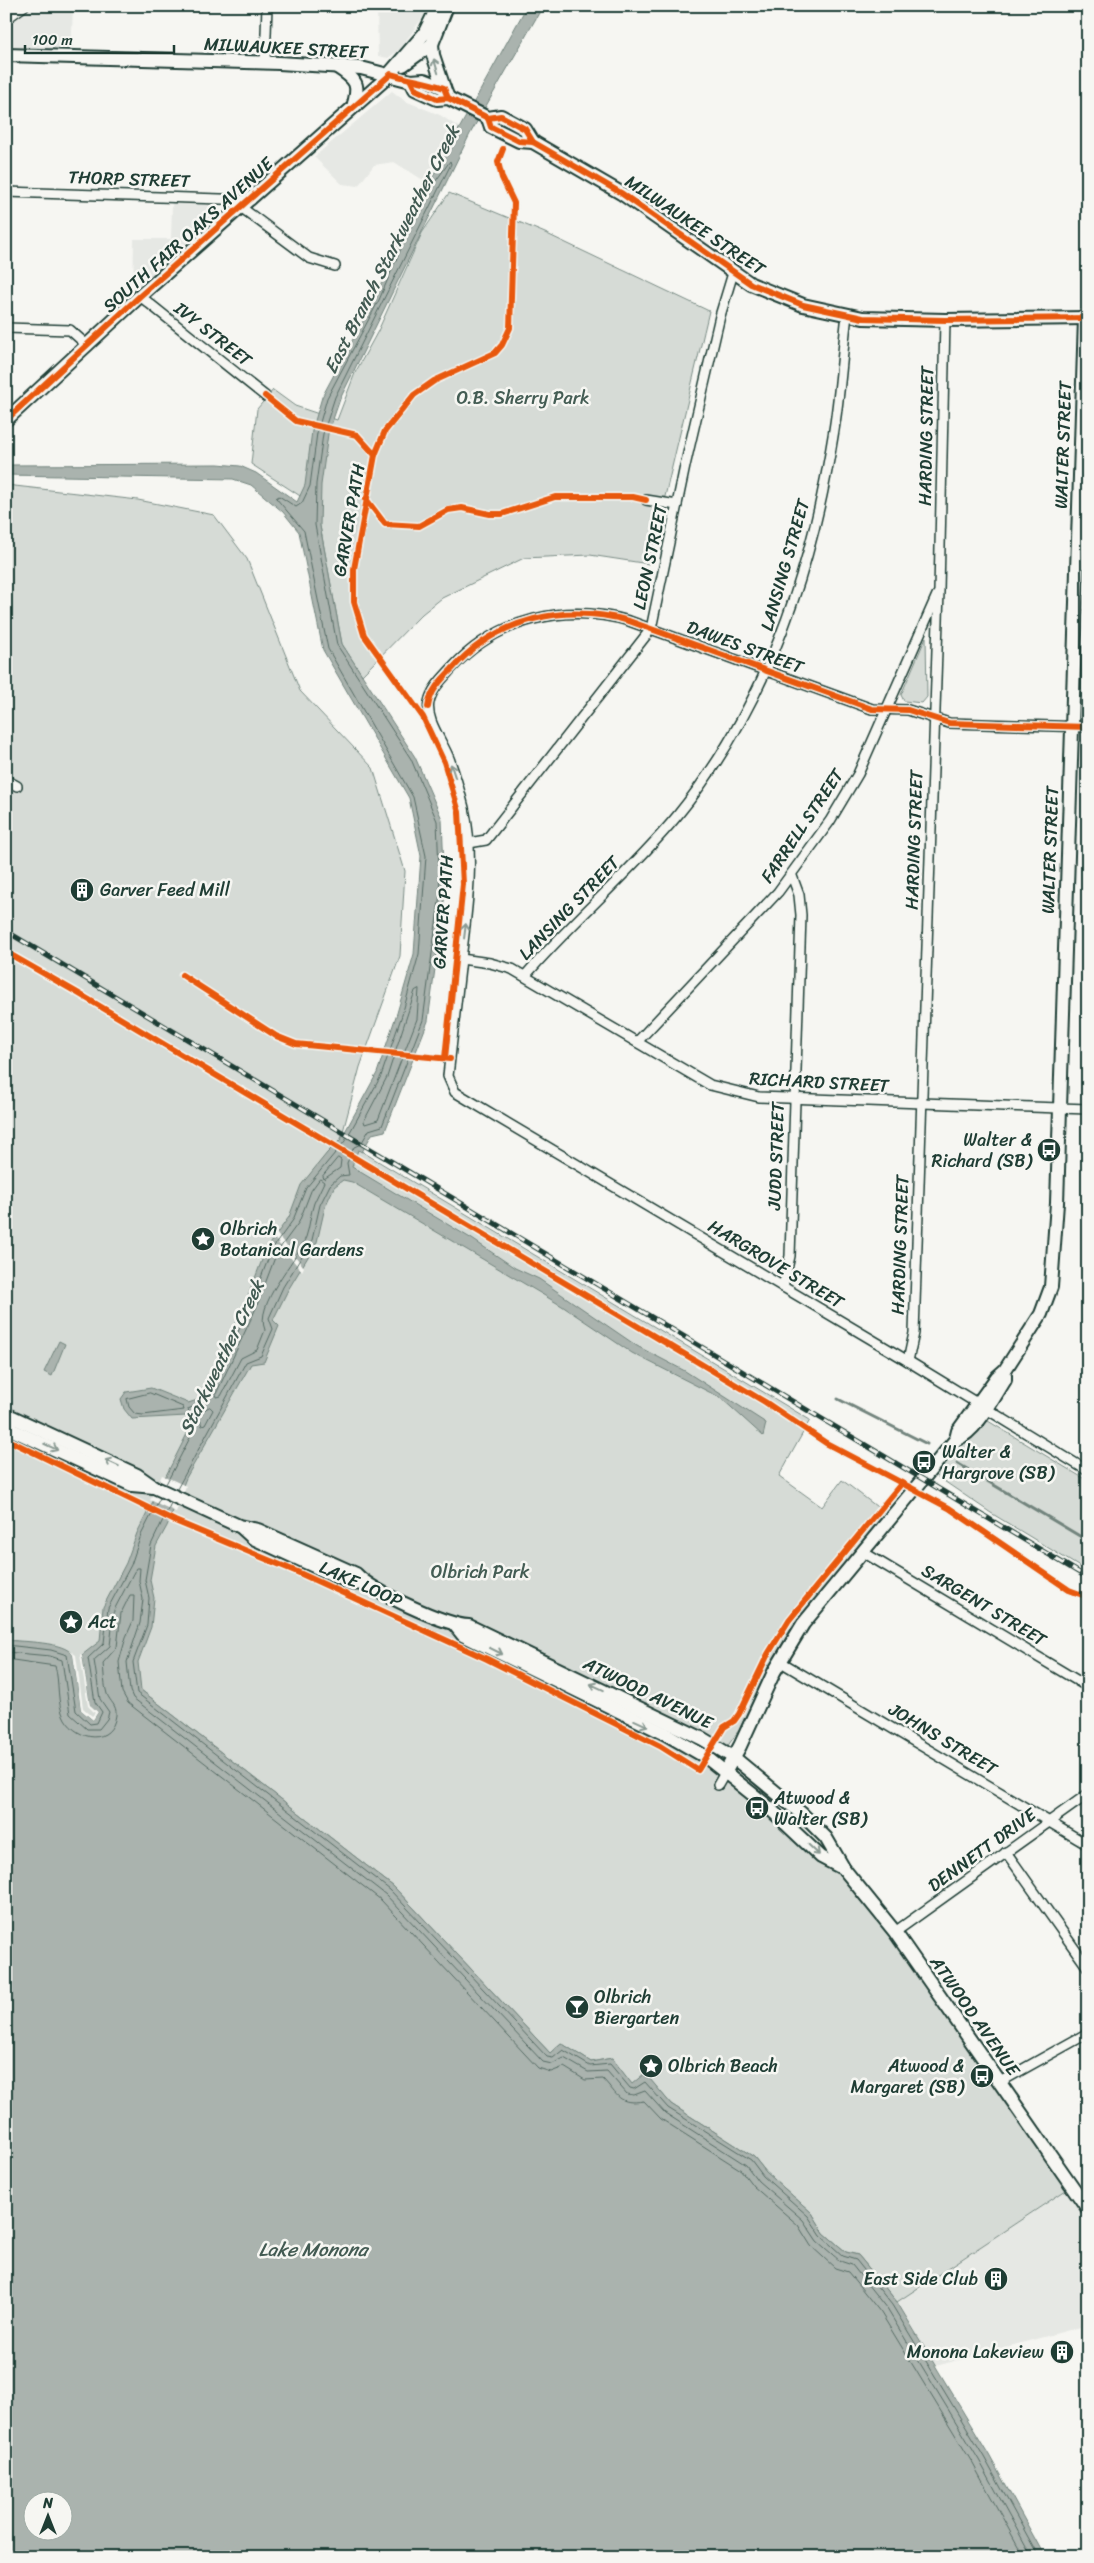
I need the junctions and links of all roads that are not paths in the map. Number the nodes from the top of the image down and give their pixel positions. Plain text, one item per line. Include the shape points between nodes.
1 (24, 6) edge
2 (267, 6) edge
3 (438, 6) edge
4 (447, 6) edge
5 (6, 19) edge
6 (432, 44) junction
7 (6, 55) edge
8 (265, 62) junction
9 (335, 66) junction
10 (391, 74) junction
11 (446, 93) junction
12 (353, 107) junction
13 (6, 192) edge
14 (246, 204) junction
15 (335, 266) dead end
16 (734, 273) junction
17 (140, 296) junction
18 (847, 315) junction
19 (1086, 318) edge
20 (945, 320) junction
21 (6, 328) edge
22 (88, 346) junction
23 (265, 396) dead end
24 (6, 420) edge
25 (646, 500) dead end
26 (677, 505) junction
27 (939, 591) junction
28 (651, 629) junction
29 (767, 671) junction
30 (887, 709) junction
31 (934, 718) junction
32 (1071, 727) junction
33 (1088, 727) edge
34 (6, 780) edge
35 (17, 786) dead end
36 (469, 843) junction
37 (792, 876) junction
38 (461, 959) junction
39 (525, 976) junction
40 (636, 1042) junction
41 (794, 1099) junction
42 (921, 1103) junction
43 (1059, 1108) junction
44 (1088, 1109) edge
45 (783, 1287) junction
46 (908, 1361) junction
47 (982, 1407) junction
48 (6, 1414) edge
49 (6, 1427) edge
50 (1088, 1471) edge
51 (154, 1487) junction
52 (863, 1552) junction
53 (455, 1625) junction
54 (781, 1662) junction
55 (1088, 1687) edge
56 (734, 1757) junction
57 (726, 1771) junction
58 (718, 1785) dead end
59 (1088, 1794) edge
60 (1049, 1822) junction
61 (1088, 1845) edge
62 (1006, 1852) junction
63 (844, 1869) junction
64 (895, 1932) junction
65 (1088, 1968) edge
66 (1088, 2033) edge
67 (1000, 2082) junction
68 (1088, 2209) edge

1 - 5 street
2 - 8 street
3 - 10 street via 424,34
4 - 6 street
6 - 10 street
11 -> 6 street
7 - 8 street, MILWAUKEE STREET
8 - 9 street, MILWAUKEE STREET
9 - 10 street, MILWAUKEE STREET via 367,68
9 - 12 street via 355,80 358,89
10 - 11 street, MILWAUKEE STREET via 411,81 424,80
10 - 12 street, SOUTH FAIR OAKS AVENUE
11 - 16 street, MILWAUKEE STREET via 488,118 501,116 516,123 525,129 533,142 621,193
12 - 14 street, SOUTH FAIR OAKS AVENUE
13 - 14 street, THORP STREET
14 - 15 street via 309,258
14 - 17 street, SOUTH FAIR OAKS AVENUE
16 - 18 street, MILWAUKEE STREET via 751,284 795,302
16 - 26 street, LEON STREET via 720,316
17 - 22 street, SOUTH FAIR OAKS AVENUE
17 - 23 street, IVY STREET
18 - 20 street, MILWAUKEE STREET
18 - 29 street, LANSING STREET via 833,436 817,517 796,593
19 - 20 street, MILWAUKEE STREET
19 - 32 street, WALTER STREET
20 - 27 street, HARDING STREET
21 - 22 street via 70,330
22 - 24 street, SOUTH FAIR OAKS AVENUE
25 - 26 street
26 - 28 street, LEON STREET
27 - 30 street, FARRELL STREET
27 - 31 street, HARDING STREET
28 - 29 street, DAWES STREET
28 - 36 street, LEON STREET via 486,840
36 -> 28 street, DAWES STREET via 459,787 428,707 437,684 462,656 486,638 549,615 576,613 613,617
29 - 30 street, DAWES STREET via 872,709
29 - 39 street, LANSING STREET via 717,762 678,814 636,863
30 - 31 street, DAWES STREET via 908,710
30 - 37 street, FARRELL STREET via 858,774
31 - 32 street, DAWES STREET via 949,723
31 - 42 street, HARDING STREET
32 - 33 street, DAWES STREET
32 - 43 street, WALTER STREET
34 - 35 street
38 -> 36 street via 469,881
37 - 40 street, FARRELL STREET
37 - 41 street, JUDD STREET via 801,914
38 - 39 street, RICHARD STREET via 490,963
38 - 45 street, HARGROVE STREET via 448,1076 454,1092
39 - 40 street, RICHARD STREET
40 - 41 street, RICHARD STREET via 718,1087 758,1098
41 - 42 street, RICHARD STREET
41 - 45 street, JUDD STREET via 790,1256
42 - 43 street, RICHARD STREET
42 - 46 street, HARDING STREET via 914,1333
43 - 44 street, RICHARD STREET
43 - 47 street, WALTER STREET via 1052,1280 1041,1314 1005,1370 997,1377
45 - 46 street, HARGROVE STREET
46 - 47 street, HARGROVE STREET
47 - 50 street, HARGROVE STREET
47 - 52 street, WALTER STREET via 965,1436 956,1440
51 -> 48 street, ATWOOD AVENUE via 137,1475
49 -> 51 street, ATWOOD AVENUE via 132,1485
51 - 53 street, ATWOOD AVENUE via 356,1574 365,1584
52 - 54 street, WALTER STREET via 813,1612
52 - 55 street, SARGENT STREET
56 -> 53 street, ATWOOD AVENUE via 642,1708 469,1626
53 -> 57 street, ATWOOD AVENUE via 463,1635 666,1734
54 - 56 street, WALTER STREET
54 - 60 street, JOHNS STREET
56 - 57 street, WALTER STREET
56 - 63 street, ATWOOD AVENUE via 820,1832
57 - 58 street, WALTER STREET
57 -> 63 street, ATWOOD AVENUE via 821,1857
59 - 60 street, DENNETT DRIVE
60 - 61 street, JOHNS STREET
60 - 62 street, DENNETT DRIVE
62 - 64 street, DENNETT DRIVE
62 - 65 street
63 - 64 street, ATWOOD AVENUE
64 - 67 street, ATWOOD AVENUE
66 - 67 street
67 - 68 street, ATWOOD AVENUE

